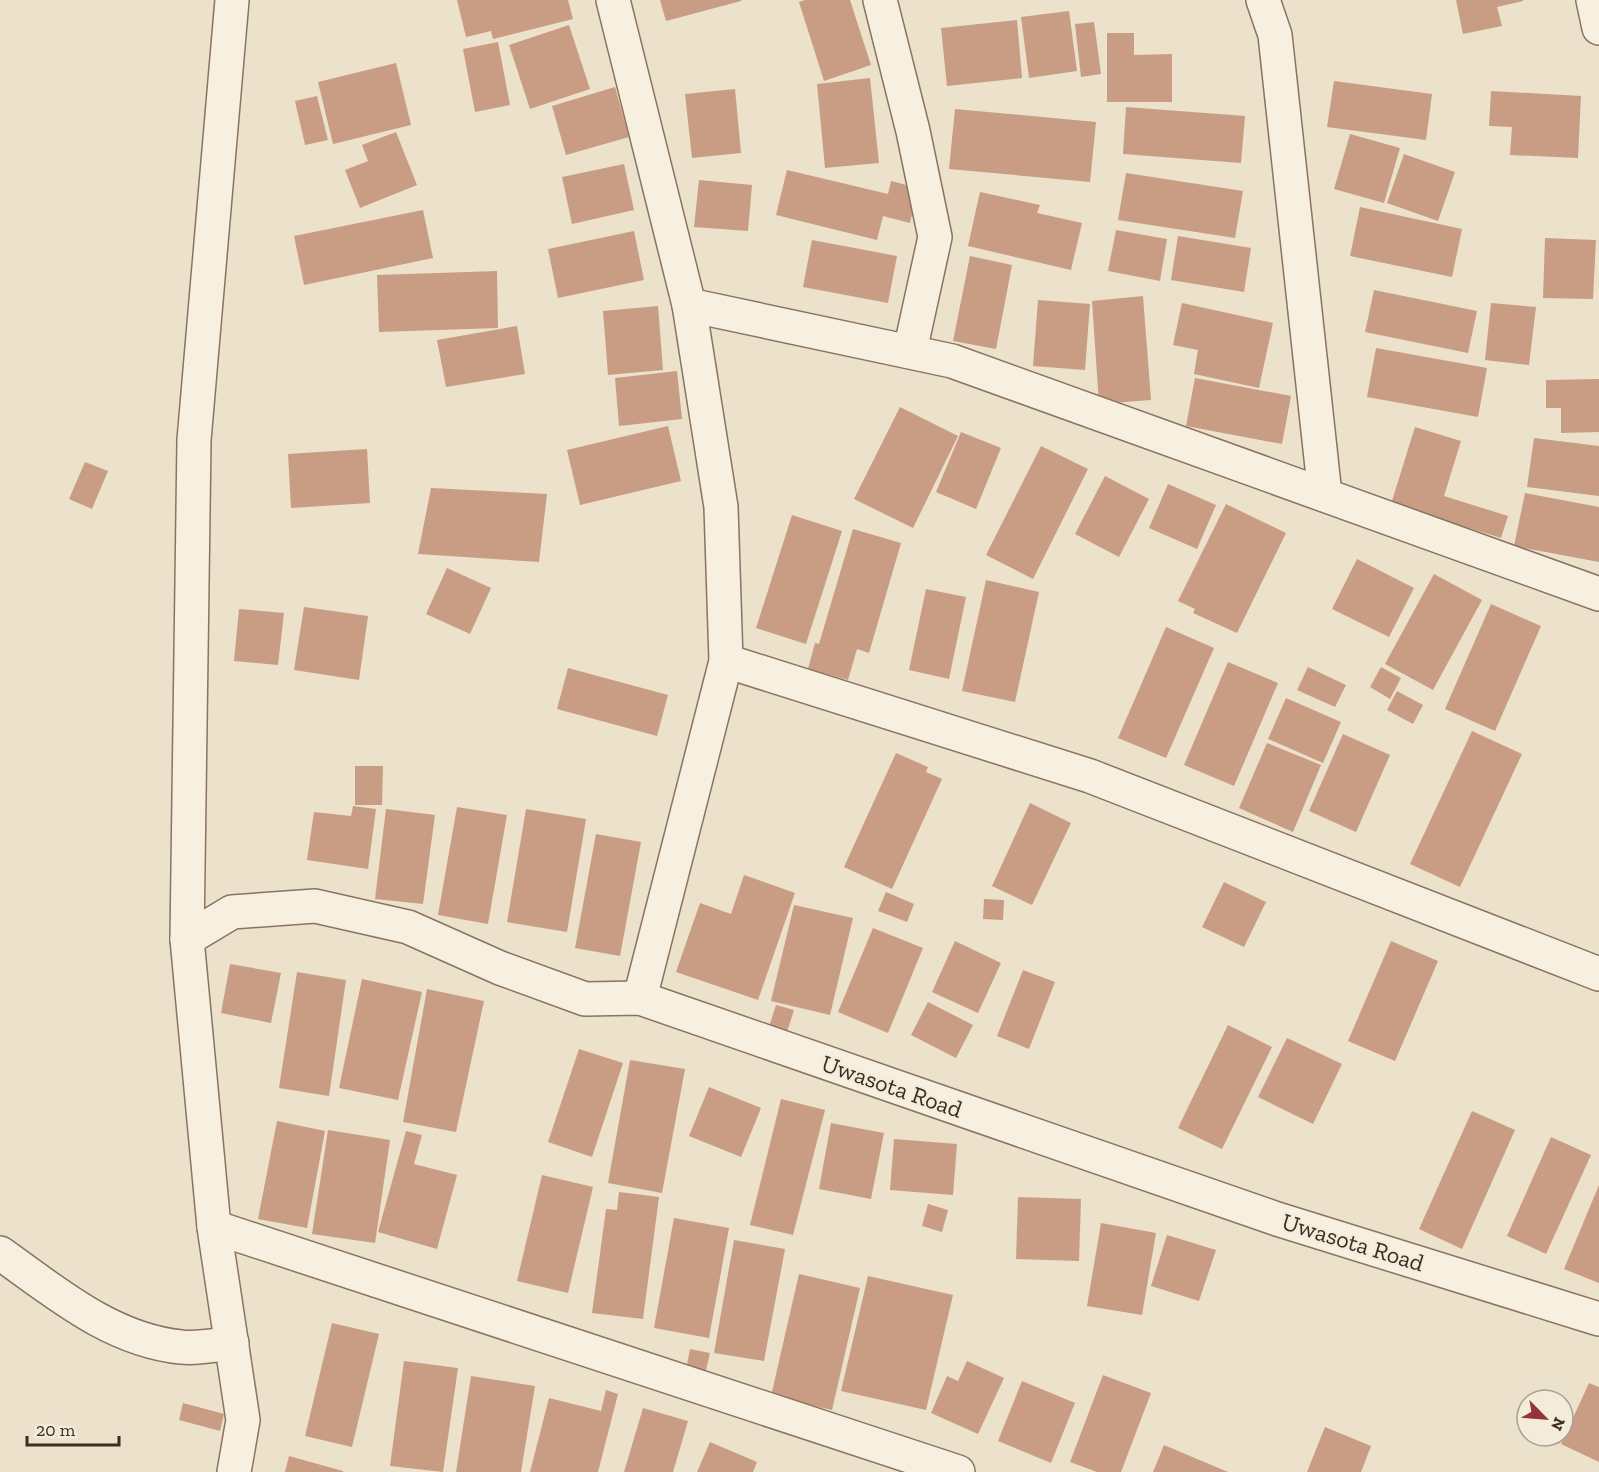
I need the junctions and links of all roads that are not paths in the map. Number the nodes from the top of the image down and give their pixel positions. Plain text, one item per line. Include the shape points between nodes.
1 (232, 0) edge
2 (613, 0) edge
3 (880, 0) edge
4 (1263, 0) edge
5 (1593, 0) edge
6 (1599, 28) edge
7 (690, 305) junction
8 (910, 351) junction
9 (1325, 495) junction
10 (1599, 594) edge
11 (726, 661) junction
12 (188, 939) junction
13 (1599, 974) edge
14 (640, 998) junction
15 (214, 1227) junction
16 (0, 1253) edge
17 (1599, 1319) edge
18 (232, 1343) junction
19 (234, 1472) edge
20 (958, 1472) edge

1 - 12 street via 194,440
2 - 7 street
3 - 8 street via 935,237
4 - 9 street via 1275,35
5 - 6 street
7 - 8 street
7 - 11 street via 722,507
8 - 9 street via 952,361
9 - 10 street
11 - 13 street via 1090,776
11 - 14 street
12 - 14 street, Uwasota Road via 232,912 315,906 408,927 500,968 585,999
12 - 15 street
14 - 17 street, Uwasota Road via 1277,1219
15 - 18 street
15 - 20 street
16 - 18 street via 89,1316 152,1342 184,1347
18 - 19 street via 243,1420

